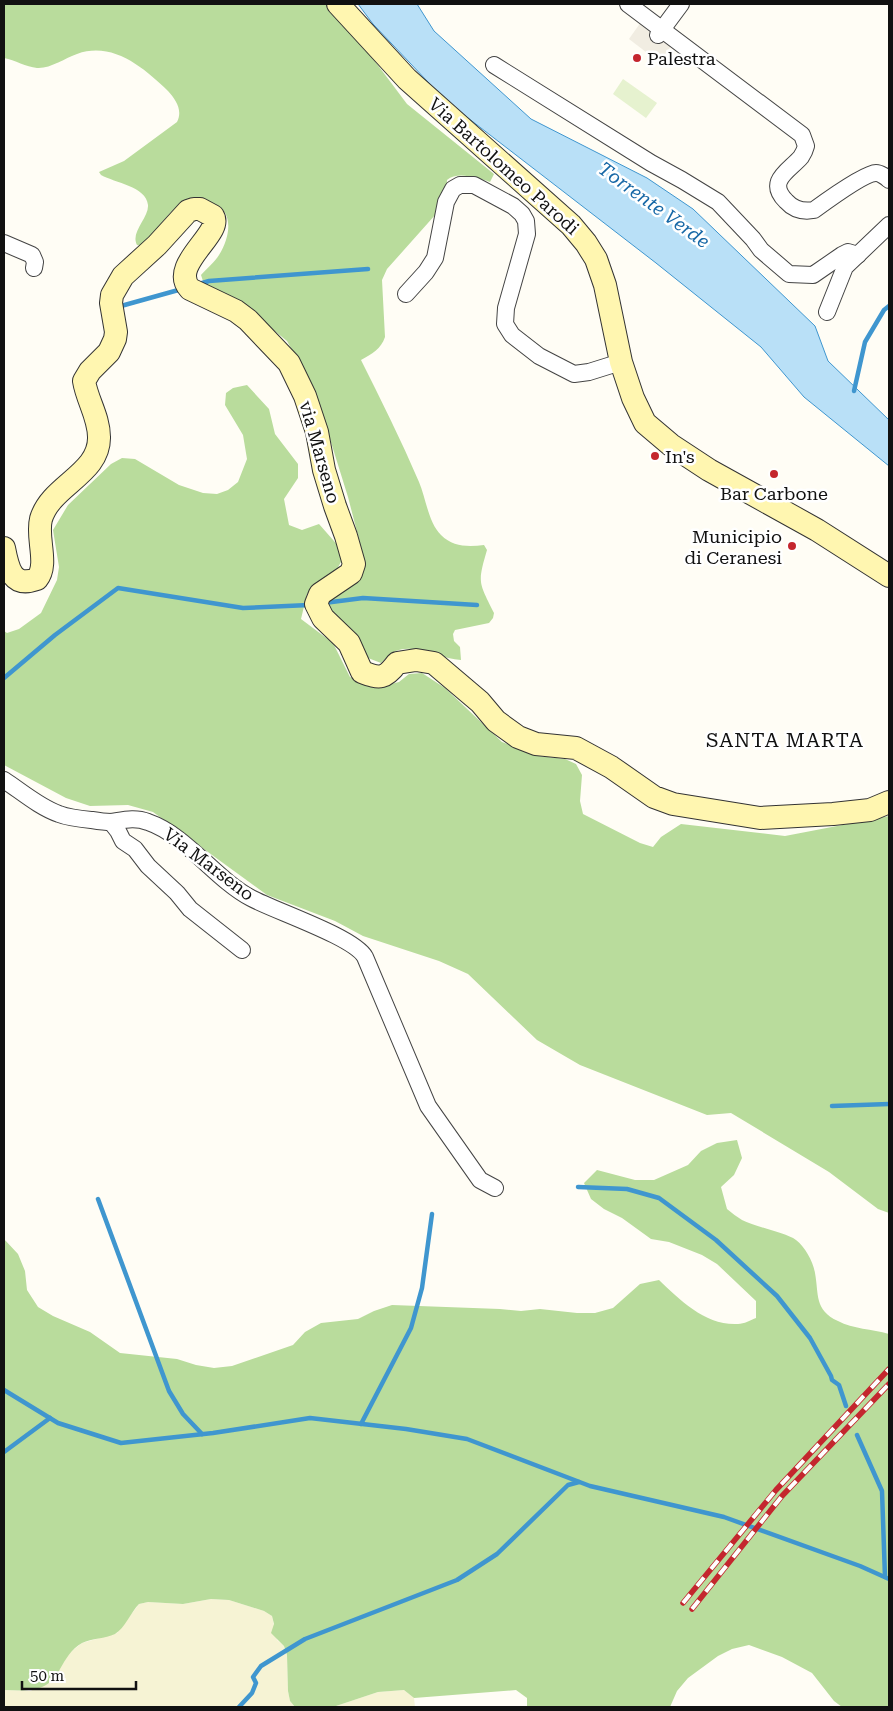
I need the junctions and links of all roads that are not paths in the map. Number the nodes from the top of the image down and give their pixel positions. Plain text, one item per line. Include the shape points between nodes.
1 (338, 4) edge
2 (628, 4) edge
3 (682, 4) edge
4 (660, 32) junction
5 (494, 65) dead end
6 (889, 180) edge
7 (889, 225) edge
8 (4, 243) edge
9 (858, 255) junction
10 (34, 268) dead end
11 (406, 294) dead end
12 (827, 312) dead end
13 (621, 362) junction
14 (4, 548) edge
15 (889, 576) edge
16 (4, 780) edge
17 (4, 790) edge
18 (25, 793) junction
19 (879, 806) edge
20 (111, 822) junction
21 (242, 950) dead end
22 (495, 1188) dead end

1 - 13 street, Via Bartolomeo Parodi via 407,79 572,225 596,259 605,285
2 - 4 street
3 - 4 street
4 - 6 street via 802,135 806,146 802,156 784,172 778,188 782,197 796,209 814,210 866,176 876,173
5 - 9 street via 718,202 761,250 789,274 813,275 848,252
7 - 9 street
8 - 10 street via 32,255
9 - 12 street via 845,266
11 - 13 street via 435,258 446,202 453,189 460,185 474,185 513,206 526,220 527,234 506,308 505,324 512,335 539,356 574,374
13 - 15 street, Via Bartolomeo Parodi via 633,398 645,423 653,431 709,470 816,530
14 - 19 street, via Marseno via 11,574 18,581 37,579 43,569 39,528 48,504 93,461 98,448 98,427 84,381 109,352 115,339 112,295 123,276 178,221 191,210 200,209 213,216 215,223 195,250 184,278 186,284 248,320 289,363 305,396 354,564 351,573 320,594 316,604 323,618 349,643 362,672 376,678 390,673 397,663 416,660 434,663 480,702 496,721 518,737 536,744 576,748 611,767 654,797 673,804 760,818 833,814
16 - 18 street, Via Marseno
17 - 18 street
18 - 20 street, Via Marseno via 58,814
20 - 21 street, Via Marseno via 123,841 135,849 190,909
20 - 22 street, Via Marseno via 139,819 160,827 246,895 359,949 428,1106 480,1180

